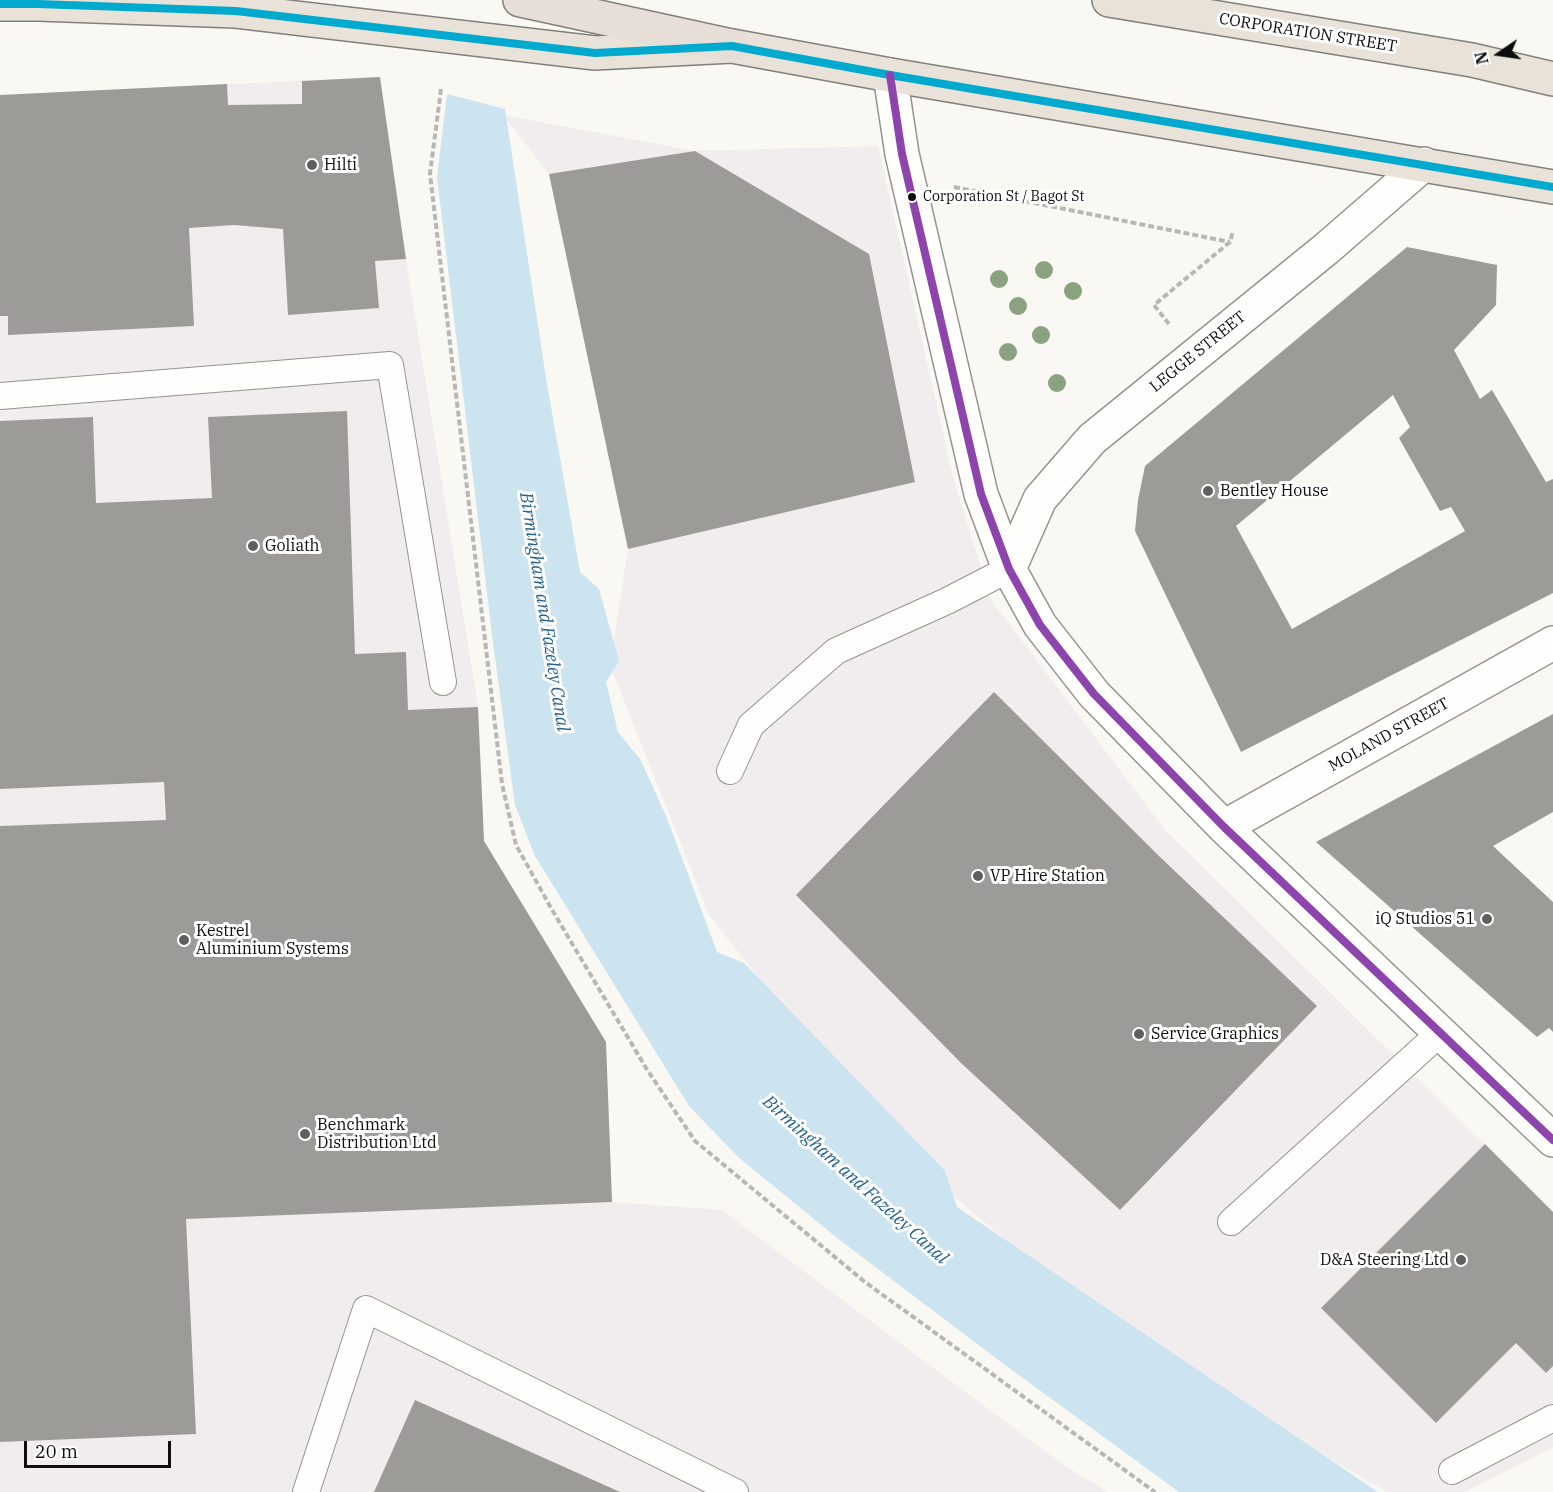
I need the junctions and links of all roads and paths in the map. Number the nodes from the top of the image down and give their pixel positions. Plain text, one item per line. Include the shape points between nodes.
1 (520, 0) edge
2 (1109, 0) edge
3 (0, 4) edge
4 (732, 46) junction
5 (1472, 60) junction
6 (1553, 67) edge
7 (890, 75) junction
8 (1553, 79) edge
9 (441, 89) dead end
10 (1424, 164) junction
11 (1553, 187) edge
12 (910, 189) junction
13 (1233, 231) dead end
14 (1230, 242) junction
15 (1154, 305) dead end
16 (0, 396) edge
17 (1009, 569) junction
18 (1553, 643) edge
19 (443, 682) dead end
20 (730, 771) dead end
21 (1224, 827) junction
22 (1440, 1033) junction
23 (1553, 1140) edge
24 (1231, 1222) dead end
25 (1553, 1418) edge
26 (1452, 1471) dead end
27 (306, 1492) edge
28 (735, 1492) edge
29 (1155, 1492) edge

1 - 4 highway
2 - 5 highway, CORPORATION STREET
3 - 4 highway via 236,11 595,53
4 - 7 highway
5 - 6 highway
5 - 8 highway
7 - 10 highway
7 - 12 street
9 - 29 path via 430,174 501,772 516,845 645,1068 695,1141 865,1282
10 - 11 highway
10 - 17 street, LEGGE STREET via 1092,439 1040,499
12 - 14 path via 951,187
12 - 17 street via 981,494
13 - 14 path
14 - 15 path
16 - 19 lane via 390,365
17 - 20 lane via 836,651 751,726
17 - 21 street via 1040,625 1095,694
18 - 21 street, MOLAND STREET
21 - 22 street
22 - 23 street
22 - 24 lane
25 - 26 lane
27 - 28 lane via 366,1309

